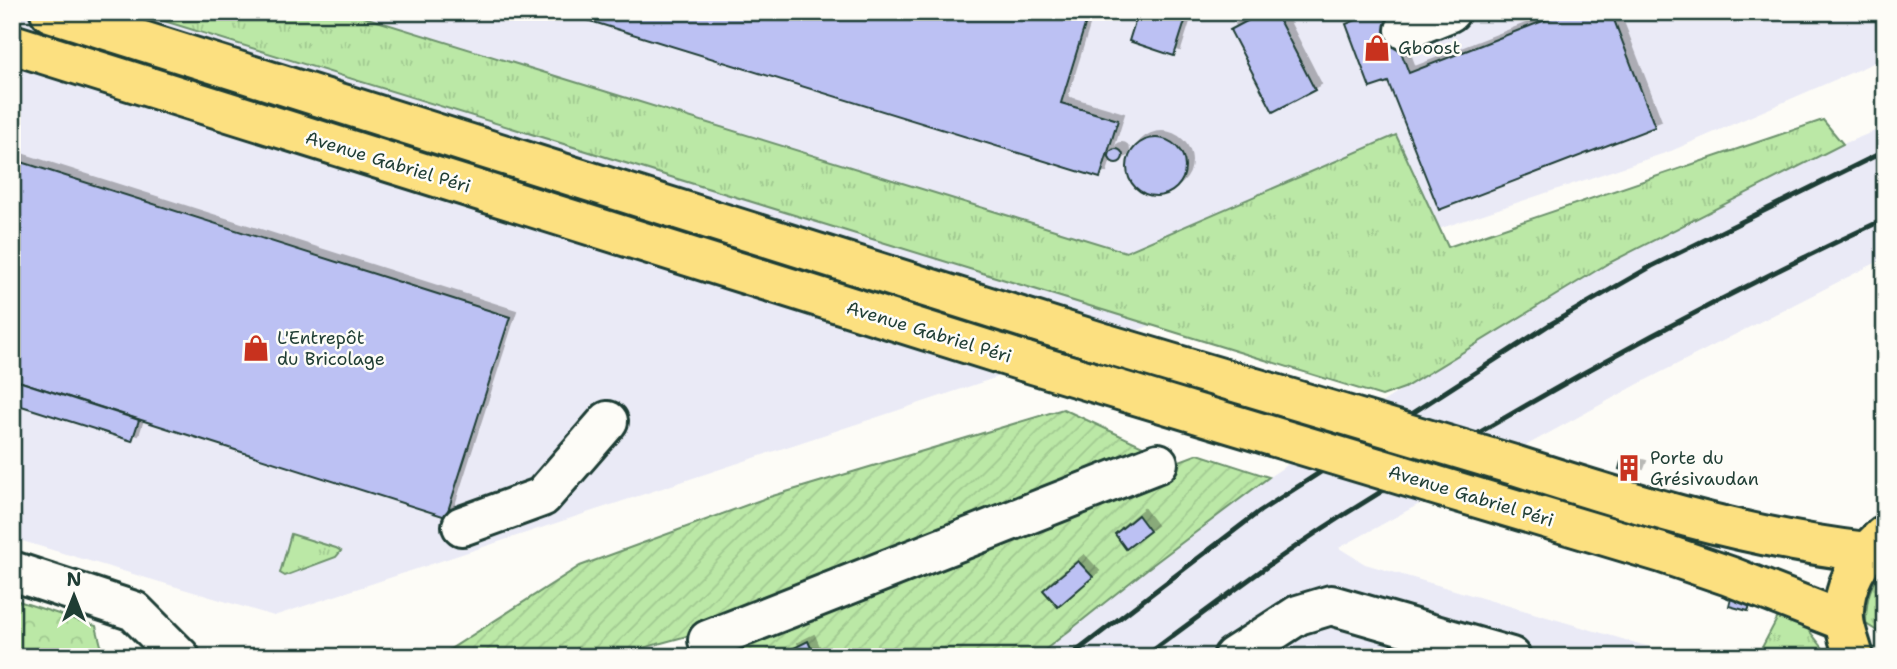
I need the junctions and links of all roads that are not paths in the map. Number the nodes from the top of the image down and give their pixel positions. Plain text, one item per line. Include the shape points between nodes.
1 (50, 12) edge
2 (1450, 12) edge
3 (1405, 30) dead end
4 (12, 44) edge
5 (608, 421) dead end
6 (1158, 463) dead end
7 (462, 526) dead end
8 (1875, 543) edge
9 (12, 571) edge
10 (1849, 639) edge
11 (708, 640) dead end
12 (1235, 656) edge
13 (180, 657) edge
14 (1511, 657) edge

1 - 8 main road, bridge via 1107,344 1636,503 1744,533 1810,545
2 - 3 street
4 - 10 main road, Avenue Gabriel Péri, bridge via 1026,362 1662,553 1741,580
5 - 7 street via 542,497
6 - 11 street
8 - 10 main road via 1853,573 1845,596
9 - 13 street via 135,611
12 - 14 street via 1298,615 1331,605

